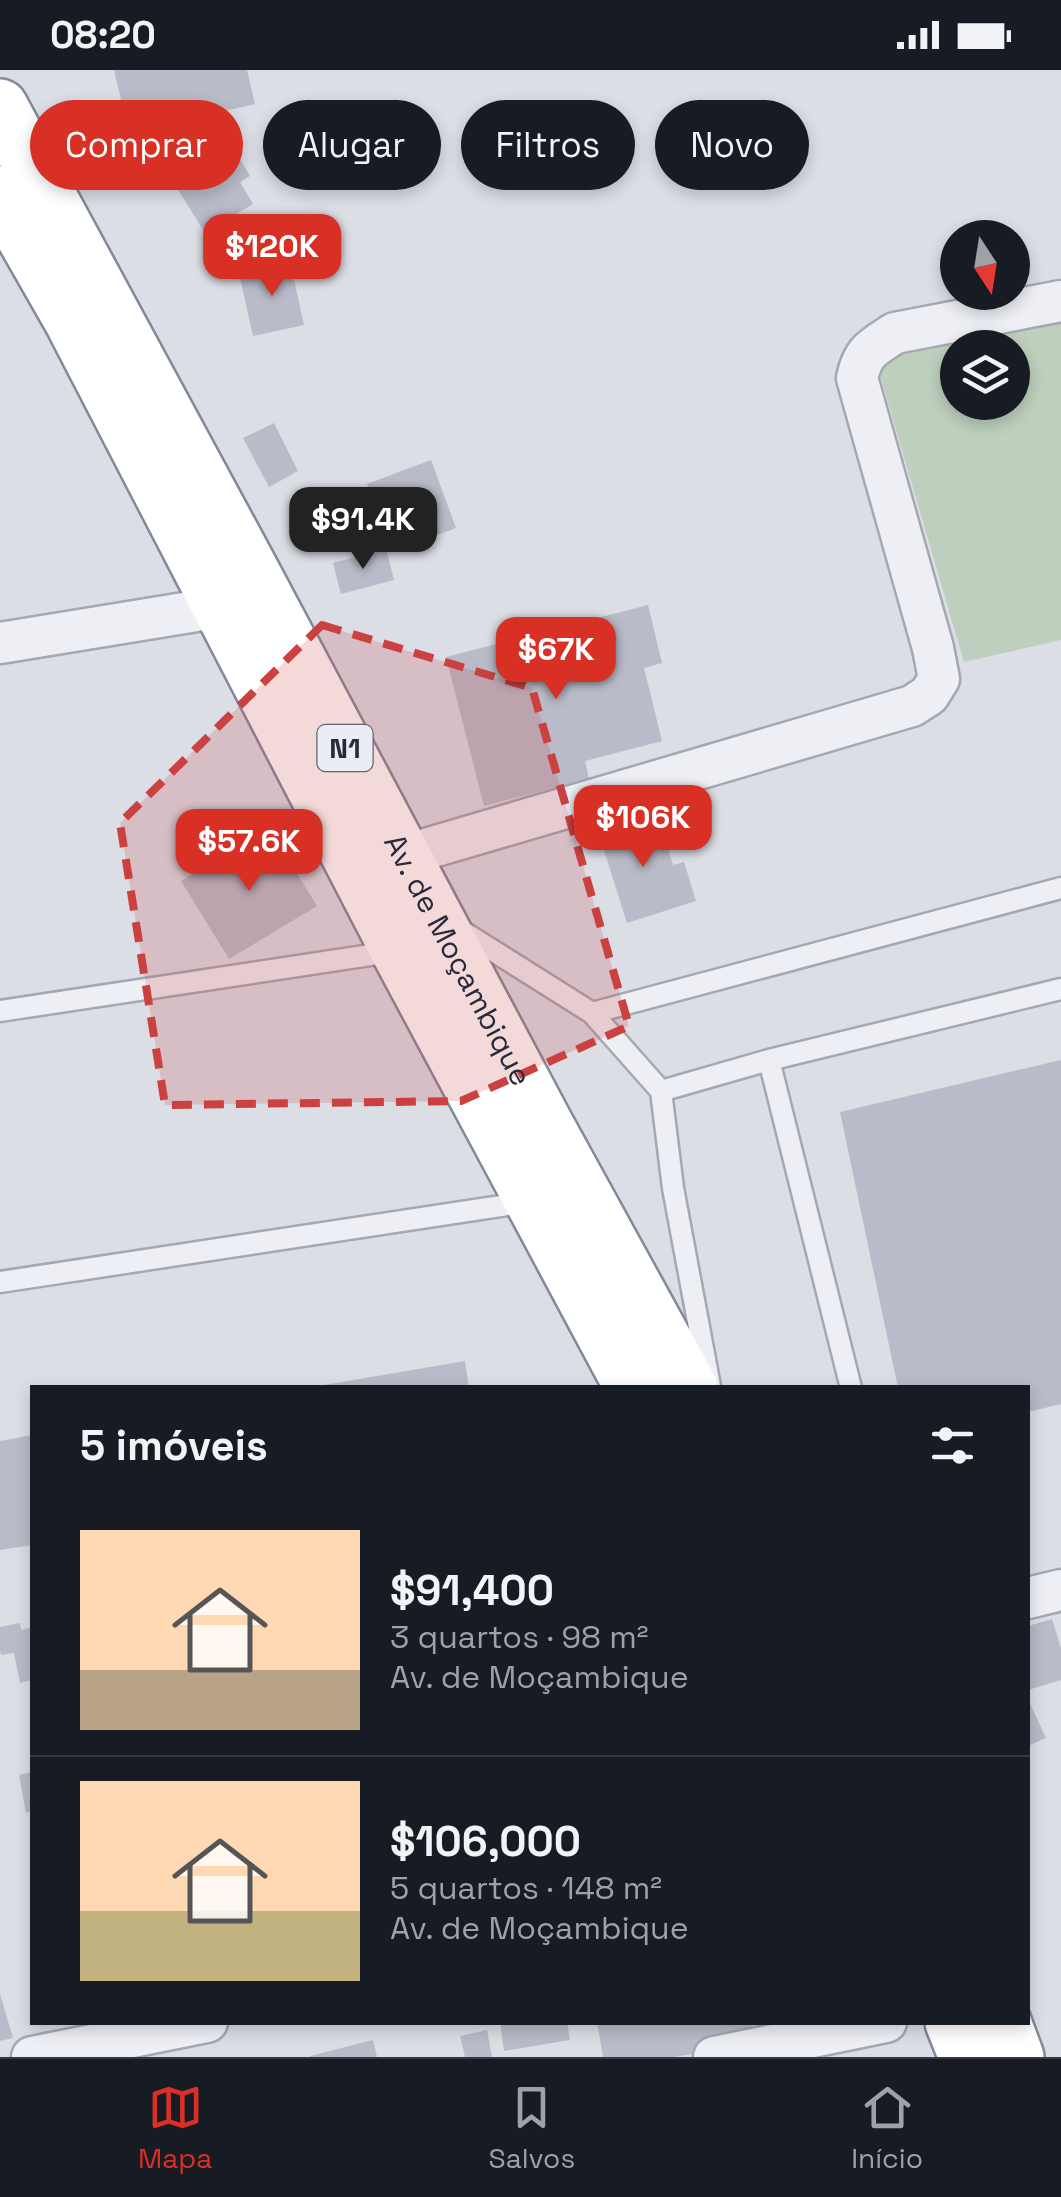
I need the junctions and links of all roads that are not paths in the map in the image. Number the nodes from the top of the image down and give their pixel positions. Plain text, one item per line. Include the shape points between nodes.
1 (0, 107) edge
2 (0, 194) edge
3 (1061, 300) edge
4 (221, 607) junction
5 (0, 643) edge
6 (402, 856) junction
7 (1061, 888) edge
8 (417, 932) junction
9 (1061, 989) edge
10 (0, 1011) edge
11 (592, 1013) junction
12 (769, 1060) junction
13 (661, 1091) junction
14 (534, 1201) junction
15 (0, 1282) edge
16 (631, 1385) edge
17 (688, 1385) edge
18 (709, 1385) edge
19 (850, 1385) edge
20 (1061, 1590) edge
21 (1030, 1598) edge
22 (192, 2025) edge
23 (871, 2025) edge
24 (954, 2025) edge
25 (1004, 2025) edge
26 (32, 2057) edge
27 (714, 2057) edge
28 (967, 2057) edge
29 (1016, 2057) edge

1 - 6 highway, Av. de Moçambique / N1
2 - 4 highway, Av. de Moçambique / N1
3 - 6 street via 895,333 861,360 857,378 939,679 929,695 912,706
4 - 5 street
4 - 8 highway, Av. de Moçambique / N1
6 - 8 highway, Av. de Moçambique / N1
7 - 11 lane
8 - 10 lane
8 - 11 lane
8 - 14 highway, Av. de Moçambique / N1
8 - 17 highway, Av. de Moçambique / N1 via 546,1126
9 - 12 lane
11 - 13 lane
12 - 13 lane
12 - 19 lane
13 - 18 lane
14 - 15 lane
14 - 16 highway, Av. de Moçambique / N1
20 - 21 street
22 - 26 street
23 - 27 street
24 - 28 highway
25 - 29 highway

